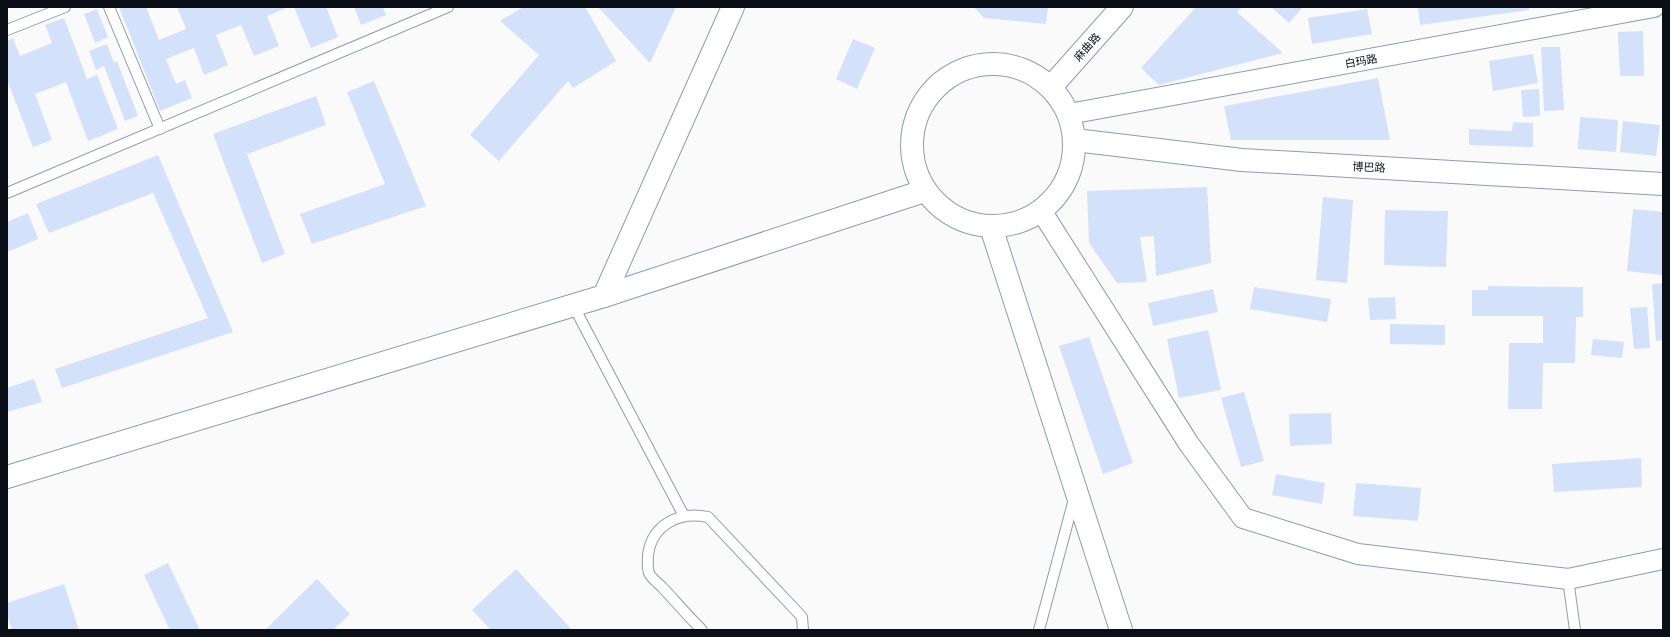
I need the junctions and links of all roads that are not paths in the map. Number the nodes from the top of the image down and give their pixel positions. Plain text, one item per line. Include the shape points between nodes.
1 (65, 7) edge
2 (109, 7) edge
3 (448, 7) edge
4 (733, 7) edge
5 (1122, 7) edge
6 (1654, 7) edge
7 (7, 30) edge
8 (1051, 87) junction
9 (1069, 114) junction
10 (160, 129) junction
11 (1075, 140) junction
12 (1663, 184) edge
13 (924, 191) junction
14 (7, 193) edge
15 (1042, 212) junction
16 (991, 228) junction
17 (604, 296) junction
18 (573, 305) junction
19 (7, 477) edge
20 (1076, 490) junction
21 (684, 516) junction
22 (1663, 559) edge
23 (1568, 579) junction
24 (702, 630) edge
25 (803, 630) edge
26 (1039, 630) edge
27 (1121, 630) edge
28 (1575, 630) edge

1 - 7 lane
2 - 10 lane
3 - 10 lane
4 - 17 main road
5 - 8 main road, 麻曲路
6 - 9 street, 白玛路
8 - 9 main road
8 - 13 main road via 1022,68 988,63 955,72 928,93 913,124 912,159
9 - 11 main road
10 - 14 lane
11 - 12 main road, 博巴路 via 1242,160
11 - 15 main road via 1072,167 1060,192
13 - 16 main road via 942,210 960,220
13 - 17 main road
15 - 16 main road via 1018,224
15 - 23 street via 1189,444 1243,518 1358,554
16 - 20 main road
17 - 18 main road
18 - 19 main road
18 - 21 lane
20 - 26 lane
20 - 27 main road
21 - 24 lane via 668,523 655,536 649,548 650,574
21 - 25 lane via 708,518 802,618
22 - 23 street
23 - 28 lane

